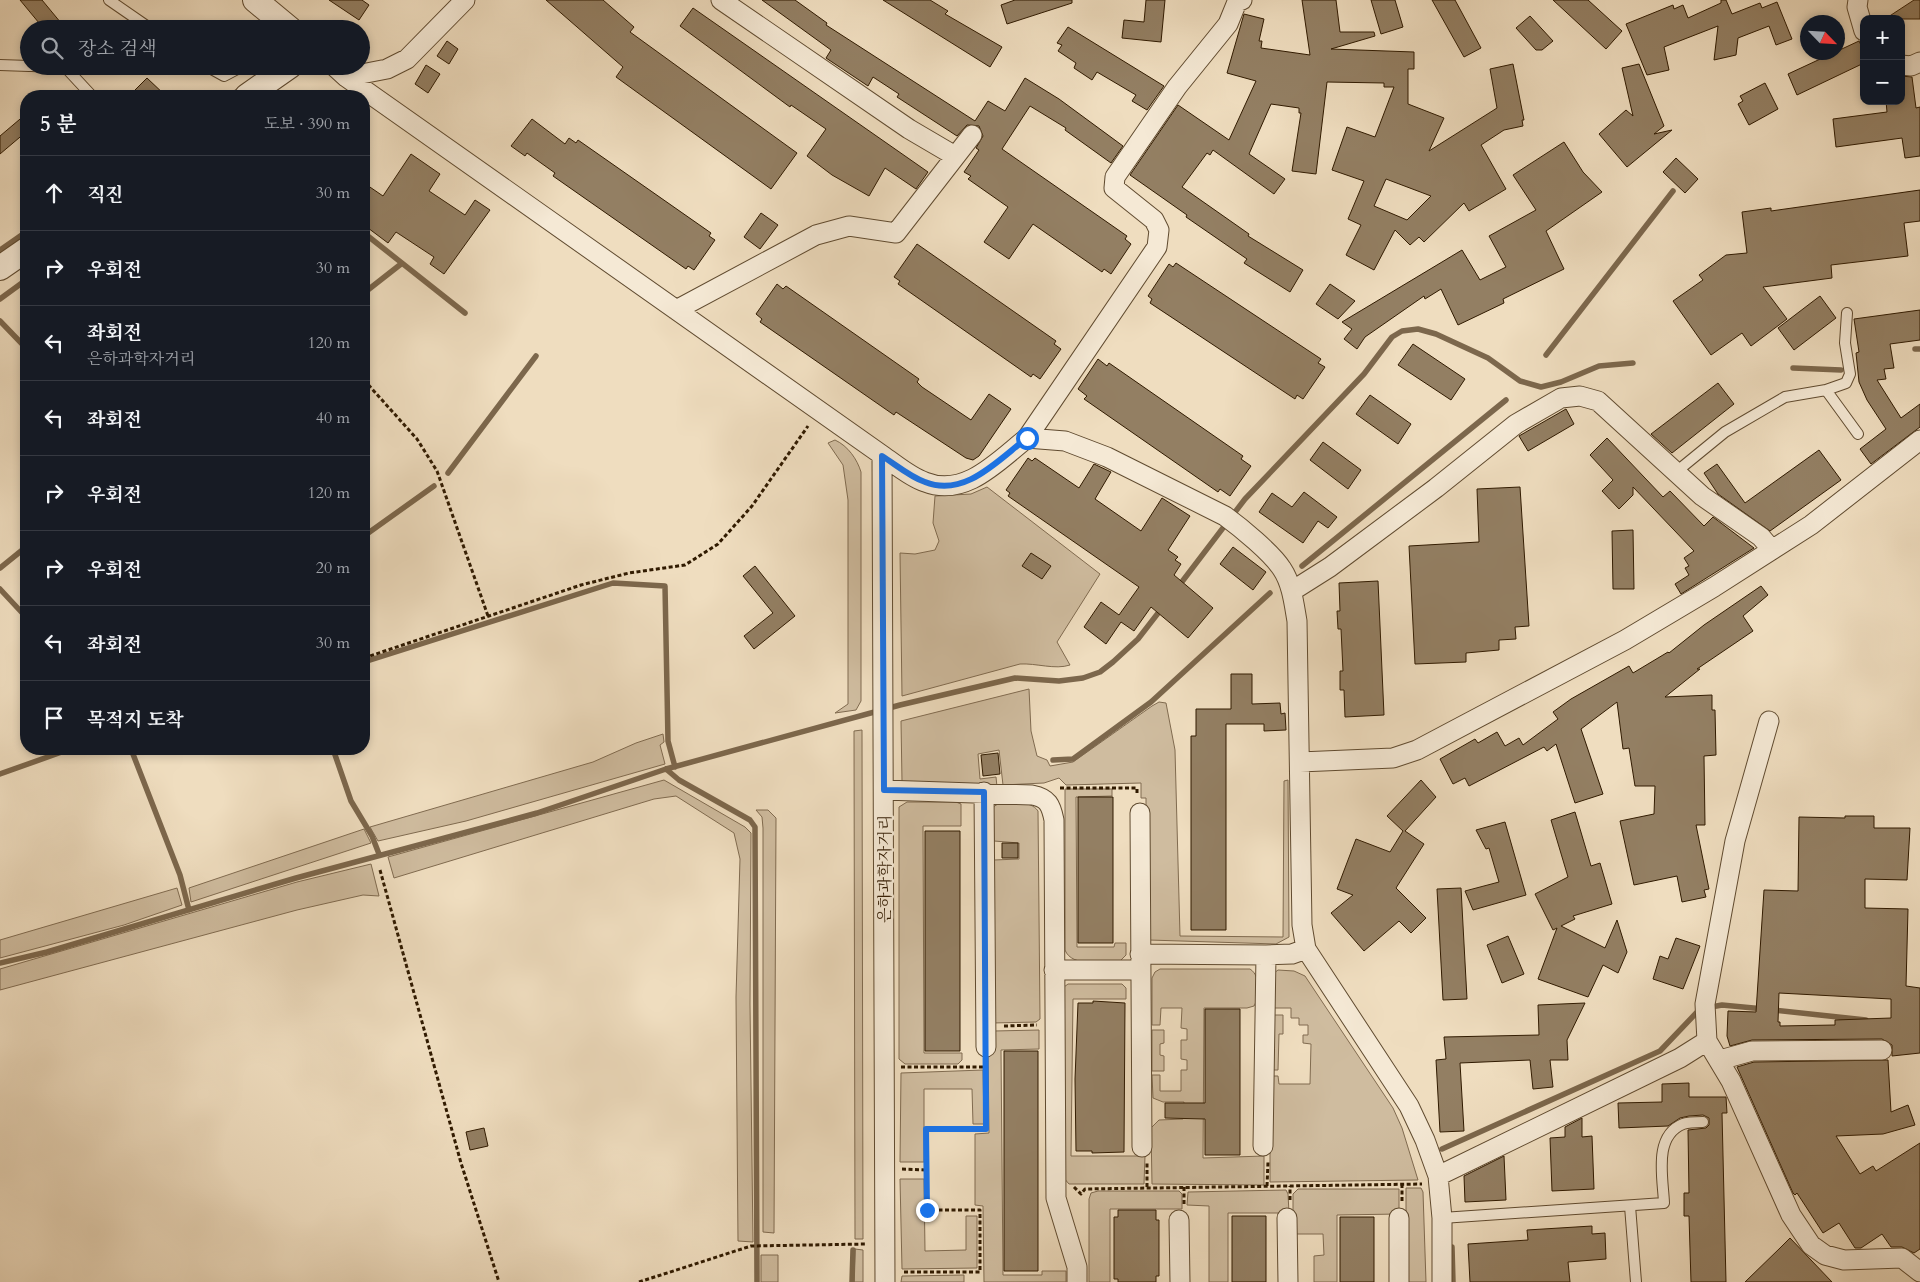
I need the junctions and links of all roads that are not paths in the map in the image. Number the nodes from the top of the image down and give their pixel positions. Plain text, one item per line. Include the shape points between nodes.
1 (109, 0) edge
2 (255, 0) edge
3 (465, 0) edge
4 (721, 0) edge
5 (1242, 0) edge
6 (1858, 0) edge
7 (1860, 17) edge
8 (138, 20) edge
9 (276, 20) edge
10 (1920, 62) edge
11 (0, 64) edge
12 (20, 65) edge
13 (1905, 65) edge
14 (370, 70) edge
15 (72, 75) edge
16 (277, 75) edge
17 (344, 75) edge
18 (86, 90) edge
19 (256, 90) edge
20 (365, 90) edge
21 (370, 93) edge
22 (972, 135) dead end
23 (955, 156) junction
24 (20, 254) edge
25 (0, 268) edge
26 (676, 310) junction
27 (1847, 313) dead end
28 (1826, 390) junction
29 (1858, 434) dead end
30 (1027, 438) junction
31 (1920, 440) edge
32 (882, 456) junction
33 (1676, 472) junction
34 (1772, 550) junction
35 (1292, 591) junction
36 (1769, 721) dead end
37 (1300, 762) junction
38 (884, 790) junction
39 (984, 792) junction
40 (1140, 813) road end
41 (1306, 949) junction
42 (1266, 955) junction
43 (1140, 962) junction
44 (1054, 970) junction
45 (1707, 1041) junction
46 (986, 1047) road end
47 (1882, 1050) dead end
48 (1720, 1060) junction
49 (1703, 1122) dead end
50 (1262, 1146) dead end
51 (1142, 1147) dead end
52 (1431, 1180) junction
53 (1630, 1206) junction
54 (1287, 1218) dead end
55 (1399, 1218) dead end
56 (1442, 1218) junction
57 (1179, 1220) dead end
58 (1920, 1272) edge
59 (892, 1277) edge
60 (1077, 1282) edge
61 (1180, 1282) edge
62 (1288, 1282) edge
63 (1399, 1282) edge
64 (1442, 1282) edge
65 (1636, 1282) edge

1 - 8 lane
2 - 9 street
3 - 14 street via 406,59 387,69
4 - 23 street via 909,129
5 - 30 street via 1237,2 1228,24 1177,87 1115,178 1114,188 1154,220 1159,230 1157,247
6 - 7 street
10 - 13 street
11 - 12 lane
15 - 18 lane
16 - 19 street
17 - 20 street
21 - 26 street
22 - 23 street
23 - 26 street via 896,232 850,226 816,235
24 - 25 street
26 - 32 street
27 - 28 lane via 1845,343 1850,374 1846,383
28 - 29 lane
28 - 33 lane via 1785,397 1725,432
30 - 32 street via 970,482 952,486 925,482
30 - 35 street via 1065,440 1107,457 1231,520 1282,568
31 - 34 street via 1811,525
32 - 38 street, 은하과학자거리
33 - 34 street via 1702,496 1761,537
33 - 35 street via 1598,401 1580,396 1561,398 1516,424 1330,567
34 - 37 street via 1625,640 1417,750 1393,758
35 - 37 street via 1297,621
36 - 45 street via 1735,841 1705,1008
37 - 41 street via 1302,926
38 - 39 street
38 - 59 street, 은하과학자거리 via 885,1244
39 - 44 street via 1044,797 1051,805 1054,820
39 - 46 street
40 - 43 street
41 - 42 street via 1292,954
41 - 52 street via 1409,1106 1425,1140
42 - 43 street
42 - 50 street
43 - 44 street
43 - 51 street
44 - 60 street via 1056,1198 1077,1267
45 - 48 street
45 - 52 street via 1680,1058
47 - 48 street via 1752,1051
48 - 58 street via 1792,1215 1811,1245 1825,1255 1844,1260 1902,1258
49 - 53 lane via 1684,1123 1672,1130 1662,1148 1664,1203
52 - 56 street
53 - 56 lane
53 - 65 lane
54 - 62 street
55 - 63 street
56 - 64 street
57 - 61 street

